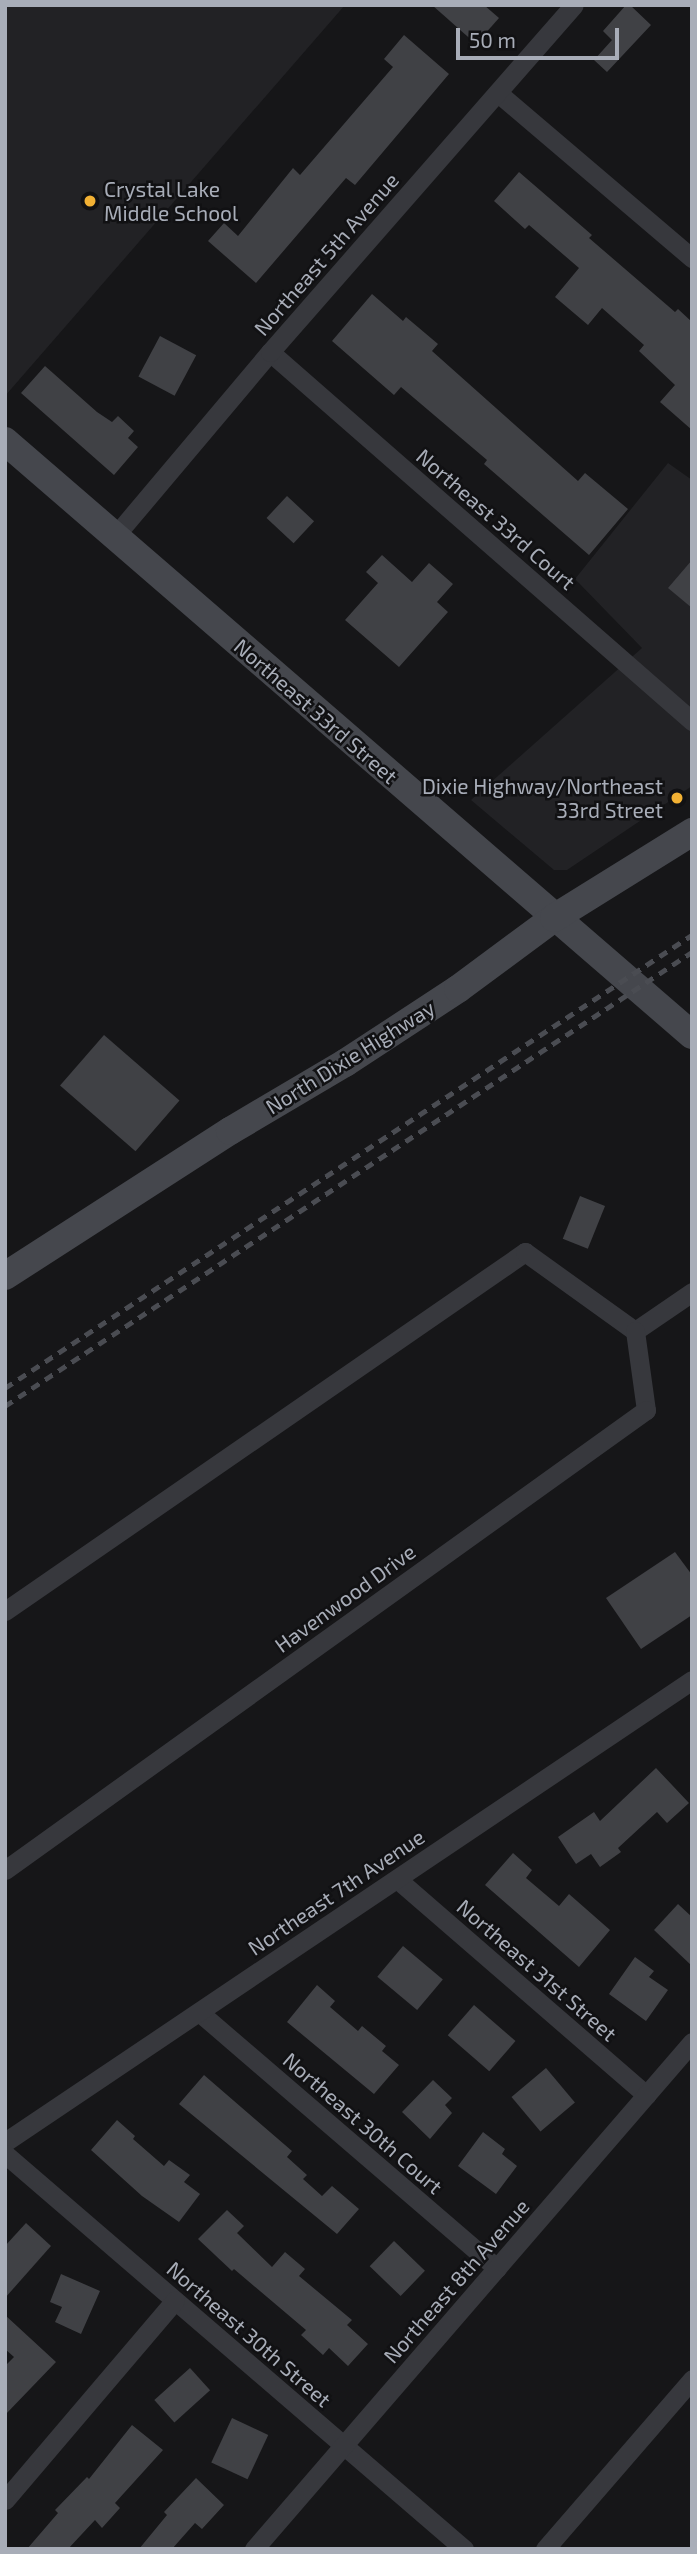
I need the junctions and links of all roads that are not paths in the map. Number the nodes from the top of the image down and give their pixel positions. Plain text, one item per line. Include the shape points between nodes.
1 (574, 5) edge
2 (498, 93) junction
3 (692, 258) edge
4 (270, 352) junction
5 (5, 441) edge
6 (115, 536) junction
7 (692, 721) edge
8 (692, 832) edge
9 (554, 918) junction
10 (692, 1035) edge
11 (5, 1276) edge
12 (692, 1292) edge
13 (635, 1331) junction
14 (5, 1611) edge
15 (692, 1680) edge
16 (5, 1870) edge
17 (397, 1879) junction
18 (198, 2012) junction
19 (692, 2042) edge
20 (646, 2095) junction
21 (5, 2142) edge
22 (5, 2154) edge
23 (497, 2268) junction
24 (176, 2300) junction
25 (692, 2379) edge
26 (344, 2445) junction
27 (5, 2500) edge
28 (254, 2549) edge
29 (464, 2549) edge
30 (545, 2549) edge

1 - 2 street, Northeast 5th Avenue
2 - 3 street
2 - 4 street, Northeast 5th Avenue
4 - 6 street, Northeast 5th Avenue
4 - 7 street, Northeast 33rd Court
5 - 6 street, Northeast 33rd Street
6 - 9 street, Northeast 33rd Street
8 - 9 street, North Dixie Highway
9 - 10 street, Northeast 33rd Street
9 - 11 street, North Dixie Highway via 356,1055
12 - 13 street
13 - 14 street via 526,1252
13 - 16 street, Havenwood Drive via 646,1410
15 - 17 street, Northeast 7th Avenue
17 - 18 street, Northeast 7th Avenue
17 - 20 street, Northeast 31st Street
18 - 21 street, Northeast 7th Avenue
18 - 23 street, Northeast 30th Court
19 - 20 street, Northeast 8th Avenue
20 - 23 street, Northeast 8th Avenue
22 - 24 street, Northeast 30th Street
23 - 26 street, Northeast 8th Avenue
24 - 26 street, Northeast 30th Street
24 - 27 street
25 - 30 street
26 - 28 street, Northeast 8th Avenue
26 - 29 street, Northeast 30th Street

